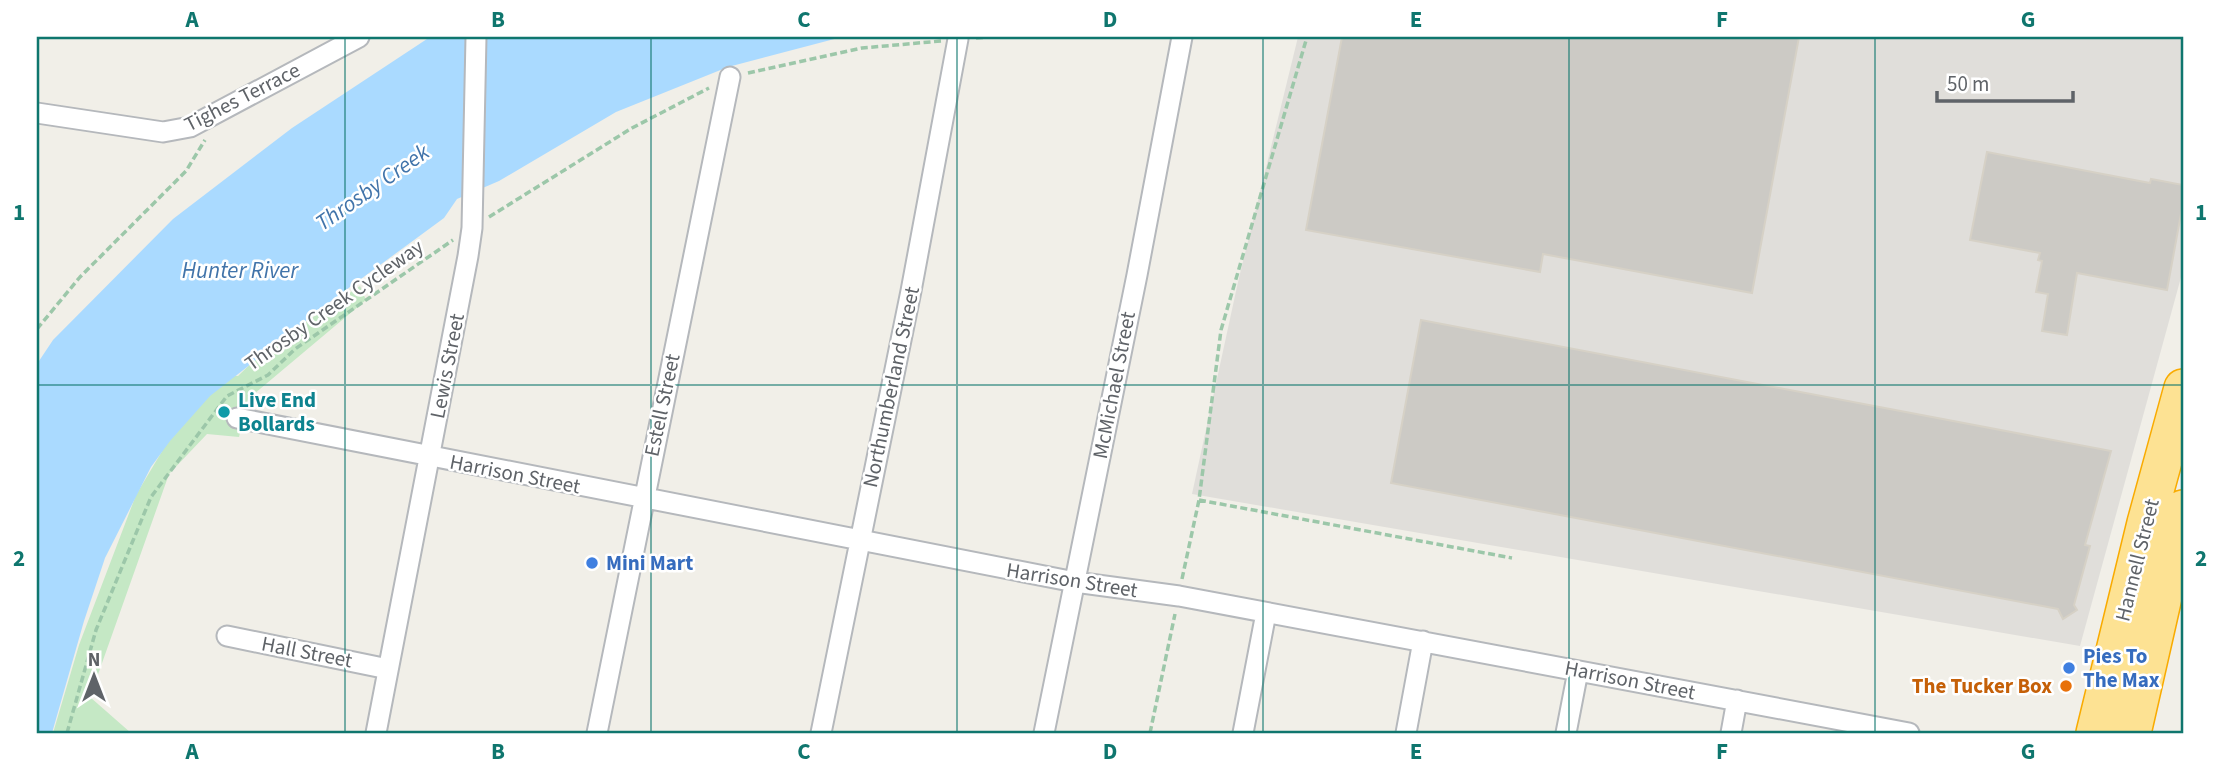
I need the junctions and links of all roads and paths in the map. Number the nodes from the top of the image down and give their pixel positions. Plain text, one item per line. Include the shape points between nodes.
1 (359, 37) edge
2 (476, 37) edge
3 (1182, 37) edge
4 (1307, 37) edge
5 (957, 40) dead end
6 (730, 77) dead end
7 (225, 109) junction
8 (37, 113) edge
9 (517, 200) dead end
10 (488, 218) dead end
11 (458, 236) dead end
12 (37, 328) edge
13 (2183, 388) edge
14 (237, 418) dead end
15 (430, 456) junction
16 (643, 499) junction
17 (1199, 500) junction
18 (2181, 525) edge
19 (859, 540) junction
20 (1512, 558) dead end
21 (1075, 582) junction
22 (1179, 596) junction
23 (1266, 613) junction
24 (227, 636) dead end
25 (1423, 641) junction
26 (387, 668) junction
27 (1578, 671) junction
28 (1737, 700) junction
29 (67, 733) edge
30 (376, 733) edge
31 (597, 733) edge
32 (821, 733) edge
33 (1044, 733) edge
34 (1150, 733) edge
35 (1243, 733) edge
36 (1406, 733) edge
37 (1566, 733) edge
38 (1731, 733) edge
39 (1901, 733) edge
40 (2095, 733) edge
41 (2132, 733) edge

1 - 7 street, Tighes Terrace
2 - 15 street, Lewis Street via 468,256
3 - 21 street, McMichael Street
4 - 17 path via 1221,330
5 - 19 street, Northumberland Street
6 - 16 street, Estell Street
7 - 8 street, Tighes Terrace via 190,127 163,132
7 - 12 path via 186,171 79,277
9 - 10 path
11 - 29 path, Throsby Creek Cycleway via 295,349 268,375 227,396 151,497 96,630
13 - 40 highway, Hannell Street
14 - 15 street, Harrison Street
15 - 16 street, Harrison Street
15 - 26 street, Lewis Street
16 - 19 street, Harrison Street
16 - 31 street, Estell Street
17 - 20 path
17 - 22 path
18 - 41 highway, Hannell Street
19 - 21 street, Harrison Street
19 - 32 street, Northumberland Street
21 - 22 street, Harrison Street
21 - 33 street, McMichael Street
22 - 23 street, Harrison Street
22 - 34 path
23 - 25 street, Harrison Street
23 - 35 street
24 - 26 street, Hall Street
25 - 27 street, Harrison Street
25 - 36 street
26 - 30 street, Lewis Street
27 - 28 street, Harrison Street
27 - 37 street
28 - 38 street
28 - 39 street, Harrison Street

